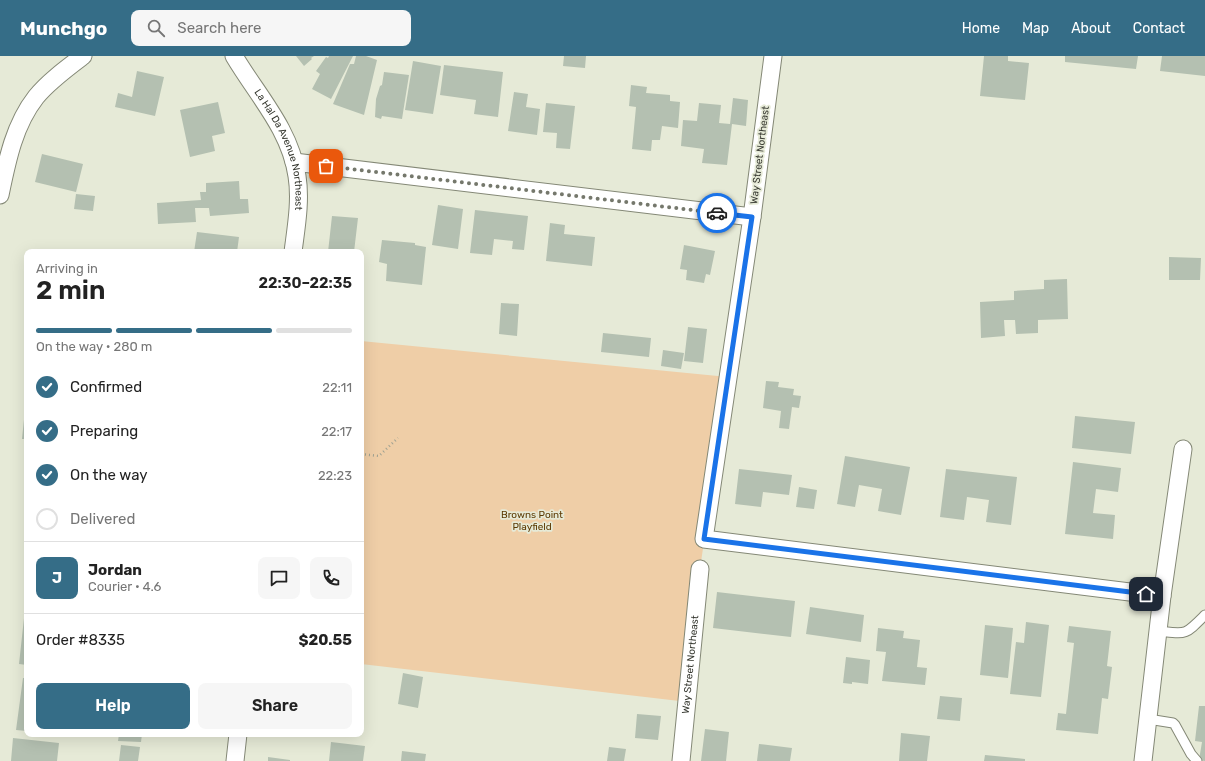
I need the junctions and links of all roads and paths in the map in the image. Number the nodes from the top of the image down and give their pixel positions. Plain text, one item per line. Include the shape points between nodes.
1 (83, 56) edge
2 (234, 56) edge
3 (773, 56) edge
4 (294, 162) junction
5 (0, 195) edge
6 (752, 217) junction
7 (293, 249) edge
8 (398, 438) dead end
9 (1183, 449) dead end
10 (364, 454) edge
11 (700, 569) dead end
12 (1162, 596) junction
13 (1205, 615) edge
14 (1158, 631) junction
15 (1148, 719) junction
16 (238, 737) edge
17 (235, 761) edge
18 (681, 761) edge
19 (1143, 761) edge
20 (1197, 761) edge

1 - 5 street via 36,97 20,122 7,160
2 - 4 street, La Hal Da Avenue Northeast via 284,134
3 - 6 street, Way Street Northeast
4 - 6 street
4 - 7 street, La Hal Da Avenue Northeast via 298,198
6 - 12 street, Way Street Northeast via 704,539
8 - 10 path via 379,456
9 - 12 street
11 - 18 street, Way Street Northeast
12 - 14 street
13 - 14 lane via 1183,634
14 - 15 street
15 - 19 street
15 - 20 lane via 1173,722
16 - 17 street

